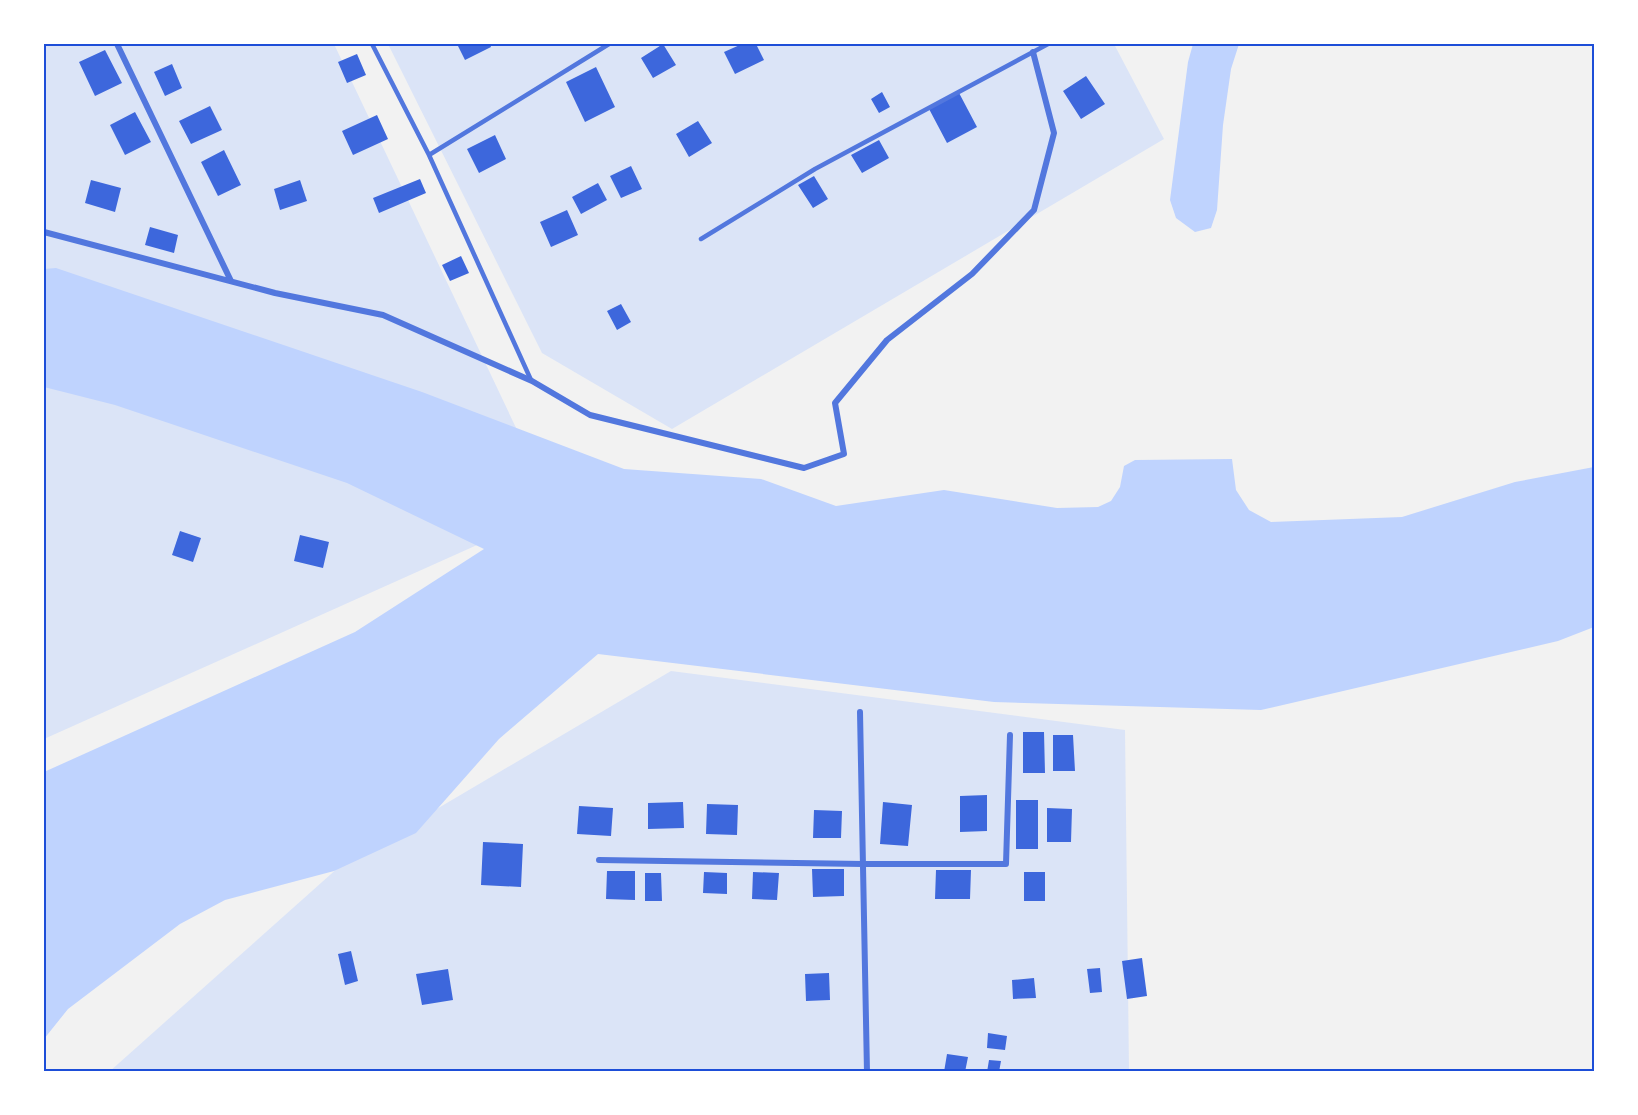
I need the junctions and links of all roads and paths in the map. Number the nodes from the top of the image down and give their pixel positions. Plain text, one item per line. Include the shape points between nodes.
1 (117, 44) edge
2 (372, 44) edge
3 (609, 44) edge
4 (1048, 44) edge
5 (1033, 52) junction
6 (429, 155) junction
7 (44, 232) edge
8 (701, 239) dead end
9 (231, 281) junction
10 (532, 381) junction
11 (860, 712) dead end
12 (1010, 735) dead end
13 (599, 860) dead end
14 (863, 864) junction
15 (867, 1071) edge

1 - 9 street
2 - 6 lane
3 - 6 lane
4 - 5 lane
5 - 8 lane via 815,169
5 - 10 street via 1054,133 1034,210 972,274 887,340 835,403 844,454 804,468 590,415
6 - 10 lane
7 - 9 street
9 - 10 street via 383,315
11 - 14 street
12 - 14 street via 1006,864
13 - 14 street
14 - 15 street

